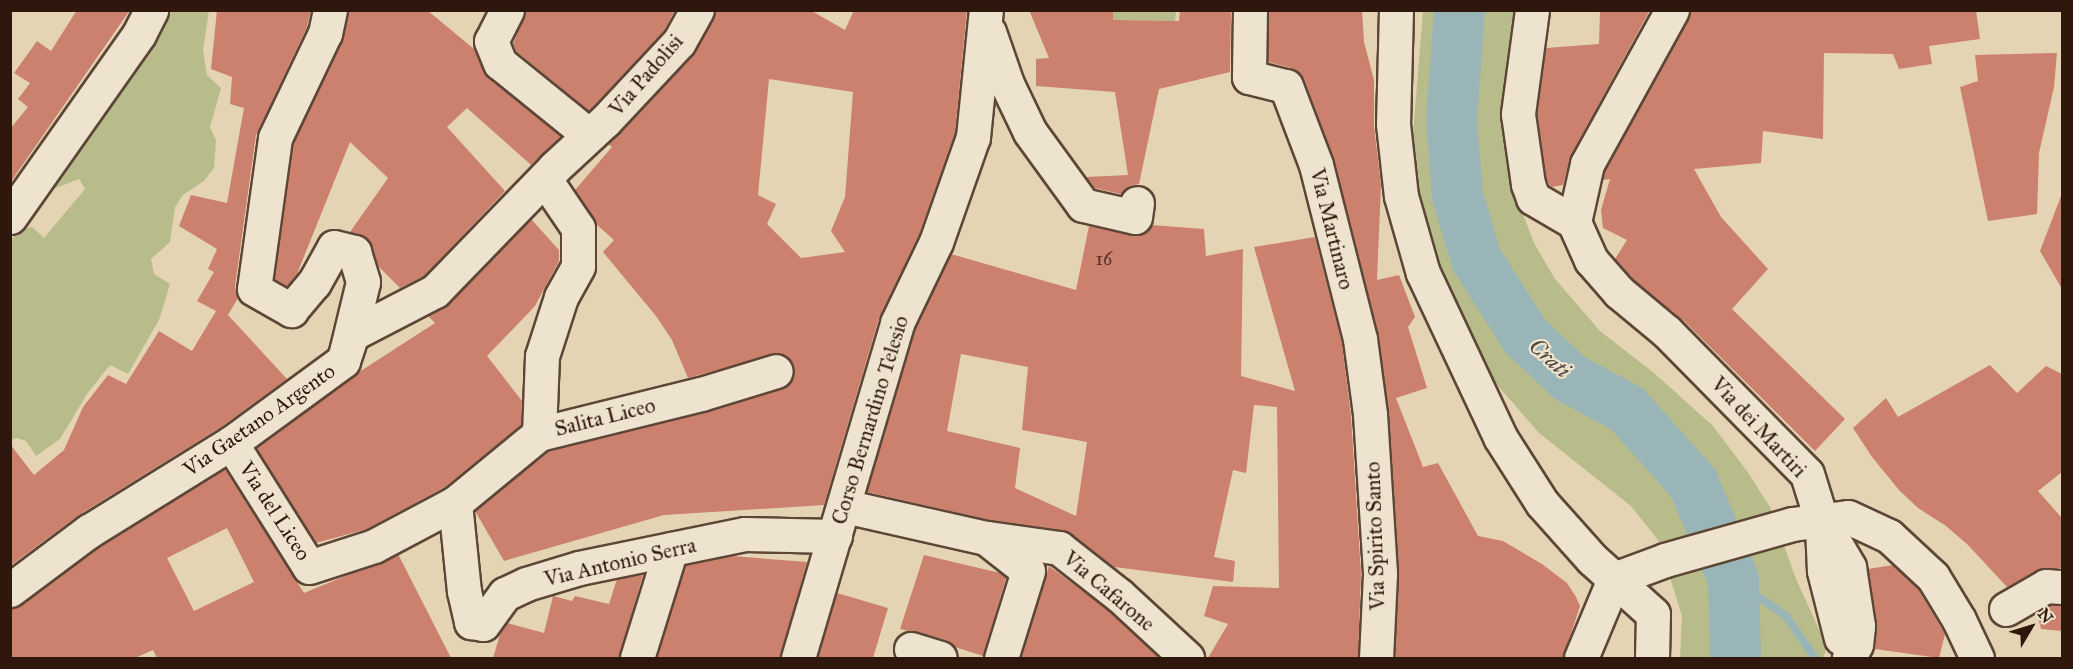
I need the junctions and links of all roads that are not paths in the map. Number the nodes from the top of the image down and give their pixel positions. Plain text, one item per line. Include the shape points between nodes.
1 (151, 10) edge
2 (330, 10) edge
3 (507, 10) edge
4 (697, 10) edge
5 (1250, 10) edge
6 (1396, 10) edge
7 (1532, 10) edge
8 (1672, 10) edge
9 (986, 16) edge
10 (589, 135) junction
11 (544, 178) junction
12 (1137, 203) dead end
13 (10, 217) edge
14 (1574, 222) junction
15 (343, 361) junction
16 (776, 372) dead end
17 (1370, 414) joint
18 (539, 434) junction
19 (231, 443) junction
20 (455, 503) junction
21 (839, 521) junction
22 (1806, 521) junction
23 (986, 538) junction
24 (671, 549) junction
25 (1614, 579) junction
26 (2062, 587) edge
27 (10, 590) edge
28 (2006, 609) dead end
29 (637, 658) edge
30 (798, 658) edge
31 (1001, 658) edge
32 (1187, 658) edge
33 (1376, 658) edge
34 (1581, 658) edge
35 (1652, 658) edge
36 (1843, 658) edge
37 (1849, 658) edge
38 (1977, 658) edge

1 - 13 street
2 - 15 street via 325,33 275,138 255,290 291,310 314,283 334,247 354,252 363,282
3 - 10 street via 491,41 500,63
4 - 10 street, Via Padolisi via 679,42
5 - 17 street, Via Martinaro via 1249,77 1286,86 1316,165 1360,339
6 - 25 street via 1394,134 1401,196 1423,273 1500,437 1542,503
7 - 14 street via 1518,114 1528,184 1533,198
8 - 14 street via 1587,164
9 - 12 street via 1007,84 1030,132 1083,205 1135,217
9 - 21 street, Corso Bernardino Telesio via 973,137 936,242 897,323
10 - 11 street, Via Gaetano Argento
11 - 15 street, Via Gaetano Argento via 435,291 352,334
11 - 18 street via 578,228 578,266 561,297 543,356
14 - 22 street, Via dei Martiri via 1591,260 1619,292 1667,332 1807,474
15 - 19 street, Via Gaetano Argento
16 - 18 street, Salita Liceo
17 - 33 street, Via Spirito Santo via 1380,574
18 - 20 street, Salita Liceo
19 - 20 street, Via del Liceo via 309,567 374,546
19 - 27 street, Via Gaetano Argento via 89,531
20 - 24 street, Via Antonio Serra via 471,622 483,624 505,594 526,584 579,568
21 - 23 street, Via Antonio Serra
21 - 24 street, Via Antonio Serra
21 - 30 street, Corso Bernardino Telesio
22 - 25 street via 1665,560
22 - 36 street via 1824,571
22 - 37 street via 1849,567 1858,626
22 - 38 street via 1848,517 1889,536 1933,578
23 - 31 street via 1029,571
23 - 32 street, Via Cafarone via 1059,548 1119,595
24 - 29 street
25 - 34 street
25 - 35 street via 1653,614
26 - 28 street via 2046,585

